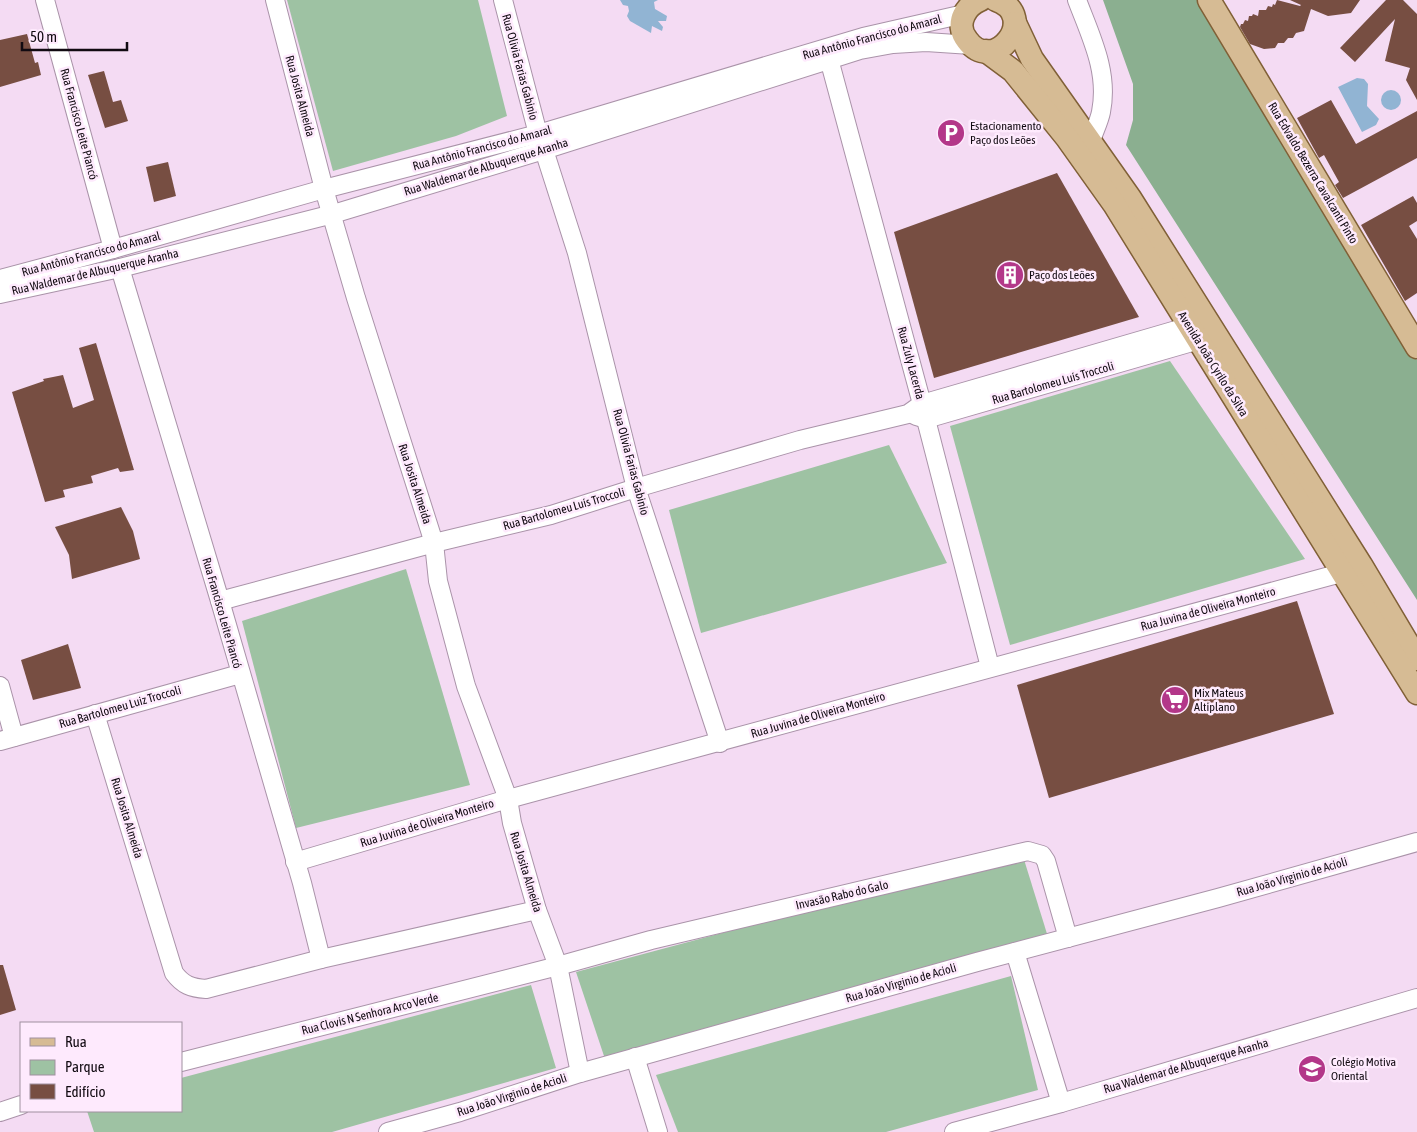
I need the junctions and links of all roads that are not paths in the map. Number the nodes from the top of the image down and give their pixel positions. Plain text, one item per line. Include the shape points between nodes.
1 (45, 0) edge
2 (275, 0) edge
3 (503, 0) edge
4 (1077, 0) edge
5 (1209, 0) edge
6 (982, 3) edge
7 (1015, 23) junction
8 (979, 48) junction
9 (830, 59) junction
10 (1091, 141) junction
11 (541, 142) junction
12 (324, 189) junction
13 (333, 214) junction
14 (113, 248) junction
15 (120, 268) junction
16 (0, 279) edge
17 (0, 294) edge
18 (1194, 333) junction
19 (1417, 347) edge
20 (919, 413) junction
21 (636, 488) junction
22 (434, 543) junction
23 (1341, 573) junction
24 (220, 601) junction
25 (1417, 659) edge
26 (990, 667) junction
27 (240, 674) junction
28 (0, 686) edge
29 (1417, 693) edge
30 (95, 714) junction
31 (7, 739) edge
32 (720, 743) junction
33 (508, 799) junction
34 (1417, 842) edge
35 (295, 862) junction
36 (537, 910) junction
37 (1068, 938) junction
38 (1015, 952) junction
39 (321, 959) junction
40 (558, 966) junction
41 (1417, 998) edge
42 (635, 1058) junction
43 (182, 1062) edge
44 (580, 1072) junction
45 (1061, 1103) junction
46 (20, 1105) edge
47 (0, 1112) edge
48 (448, 1124) edge
49 (388, 1132) edge
50 (658, 1132) edge
51 (954, 1132) edge

1 - 14 street, Rua Francisco Leite Piancó
2 - 12 street, Rua Josita Almeida
3 - 11 street, Rua Olivia Farias Gabinio
4 - 10 street via 1098,54 1102,75 1100,114
5 - 19 main road, Rua Edvaldo Bezerra Cavalcanti Pinto
6 - 7 main road via 1008,7
6 - 8 main road via 962,31 965,39
6 - 11 street, Rua Antônio Francisco do Amaral via 864,37
7 - 8 main road via 1014,32 1004,46 995,50
7 - 10 main road, Avenida João Cyrilo da Silva via 1032,59
8 - 9 street, Rua Waldemar de Albuquerque Aranha via 926,42 893,44
8 - 18 main road, Avenida João Cyrilo da Silva via 1013,71 1067,138 1114,204
9 - 11 street, Rua Waldemar de Albuquerque Aranha
9 - 20 street, Rua Zuly Lacerda
10 - 25 main road, Avenida João Cyrilo da Silva via 1361,564
11 - 12 street, Rua Antônio Francisco do Amaral
11 - 13 street, Rua Waldemar de Albuquerque Aranha
11 - 21 street, Rua Olivia Farias Gabinio via 576,253
12 - 13 street, Rua Josita Almeida
12 - 14 street, Rua Antônio Francisco do Amaral
13 - 15 street, Rua Waldemar de Albuquerque Aranha
13 - 22 street, Rua Josita Almeida via 356,298
14 - 16 street, Rua Antônio Francisco do Amaral
15 - 17 street, Rua Waldemar de Albuquerque Aranha
15 - 24 street, Rua Francisco Leite Piancó
18 - 20 street, Rua Bartolomeu Luís Troccoli
18 - 23 main road, Avenida João Cyrilo da Silva
20 - 21 street, Rua Bartolomeu Luís Troccoli via 800,440
20 - 26 street, Rua Zuly Lacerda
21 - 22 street, Rua Bartolomeu Luís Troccoli via 551,515
21 - 32 street, Rua Olivia Farias Gabinio
22 - 24 street, Rua Bartolomeu Luís Troccoli
22 - 33 street, Rua Josita Almeida via 438,581 466,686
23 - 26 street, Rua Juvina de Oliveira Monteiro
23 - 29 main road, Avenida João Cyrilo da Silva
24 - 27 street, Rua Francisco Leite Piancó
26 - 32 street, Rua Juvina de Oliveira Monteiro
27 - 30 street, Rua Bartolomeu Luiz Troccoli
27 - 35 street, Rua Francisco Leite Piancó
28 - 31 street
30 - 31 street, Rua Bartolomeu Luiz Troccoli
30 - 39 street, Rua Josita Almeida via 174,973 180,981 206,989
32 - 33 street, Rua Juvina de Oliveira Monteiro
33 - 35 street, Rua Juvina de Oliveira Monteiro
33 - 36 street, Rua Josita Almeida
34 - 37 street, Rua João Virginio de Acioli
35 - 39 street, Rua Francisco Leite Piancó
36 - 39 street
36 - 40 street, Rua Josita Almeida
37 - 38 street, Rua João Virginio de Acioli
37 - 40 street, Invasão Rabo do Galo via 1046,861 1042,854 1028,851 651,940
38 - 42 street, Rua João Virginio de Acioli
38 - 45 street
40 - 43 street, Rua Clovis N Senhora Arco Verde
40 - 44 street, Rua Josita Almeida
41 - 45 street, Rua Waldemar de Albuquerque Aranha
42 - 44 street, Rua João Virginio de Acioli
42 - 50 street
44 - 48 street, Rua João Virginio de Acioli
45 - 51 street, Rua Waldemar de Albuquerque Aranha
46 - 47 street
48 - 49 street, Rua João Virginio de Acioli

